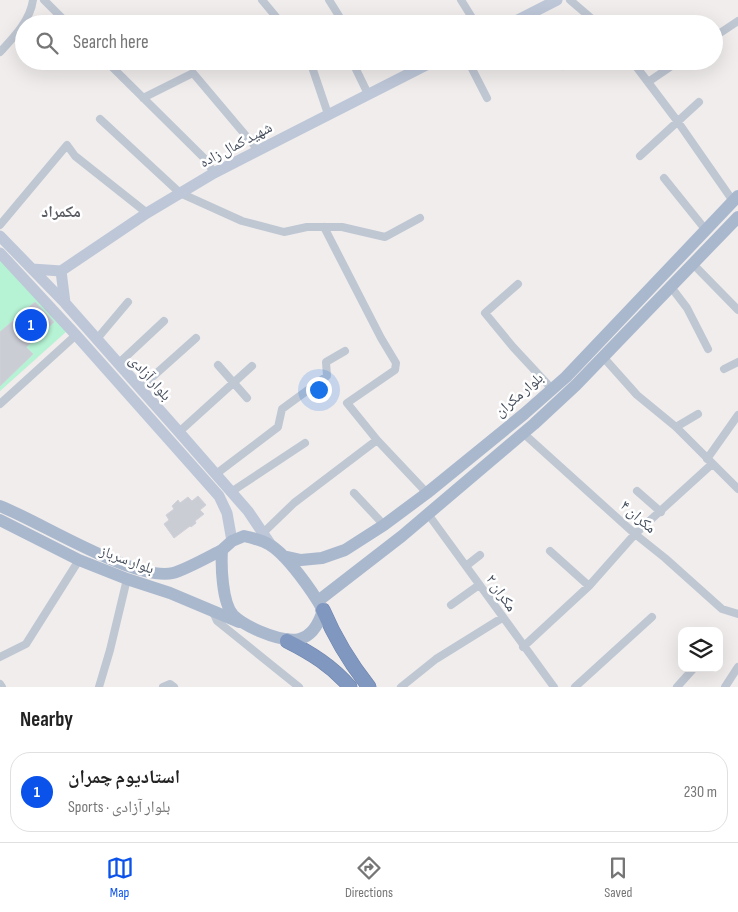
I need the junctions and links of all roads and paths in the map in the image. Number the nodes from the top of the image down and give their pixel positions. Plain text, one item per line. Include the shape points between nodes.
1 (34, 0) edge
2 (44, 0) edge
3 (262, 0) edge
4 (329, 0) edge
5 (461, 0) edge
6 (557, 0) edge
7 (570, 0) edge
8 (530, 13) joint
9 (28, 15) edge
10 (59, 15) edge
11 (274, 15) edge
12 (338, 15) edge
13 (470, 15) edge
14 (526, 15) edge
15 (588, 15) edge
16 (738, 21) edge
17 (723, 31) edge
18 (15, 34) edge
19 (0, 52) edge
20 (115, 70) edge
21 (313, 70) edge
22 (356, 70) edge
23 (416, 70) edge
24 (473, 70) edge
25 (639, 70) edge
26 (664, 70) edge
27 (648, 82) junction
28 (368, 94) junction
29 (143, 98) junction
30 (487, 98) dead end
31 (699, 102) dead end
32 (328, 114) junction
33 (100, 119) dead end
34 (678, 122) junction
35 (258, 150) junction
36 (640, 156) dead end
37 (214, 173) junction
38 (664, 178) dead end
39 (180, 194) junction
40 (735, 198) edge
41 (147, 213) junction
42 (738, 217) edge
43 (420, 218) dead end
44 (0, 225) edge
45 (324, 227) junction
46 (705, 230) junction
47 (0, 236) edge
48 (0, 253) edge
49 (693, 264) junction
50 (32, 269) junction
51 (62, 271) junction
52 (518, 284) dead end
53 (671, 287) junction
54 (128, 302) dead end
55 (65, 303) junction
56 (737, 309) edge
57 (164, 321) dead end
58 (76, 335) junction
59 (196, 338) dead end
60 (96, 340) junction
61 (708, 349) dead end
62 (345, 351) dead end
63 (604, 358) junction
64 (738, 362) edge
65 (118, 364) junction
66 (218, 365) dead end
67 (252, 366) dead end
68 (724, 369) dead end
69 (233, 383) junction
70 (140, 388) junction
71 (552, 389) junction
72 (247, 398) dead end
73 (0, 404) edge
74 (698, 414) dead end
75 (738, 415) edge
76 (676, 427) junction
77 (179, 432) junction
78 (524, 433) junction
79 (377, 440) junction
80 (305, 443) dead end
81 (710, 462) junction
82 (216, 474) junction
83 (738, 489) edge
84 (637, 491) dead end
85 (231, 492) junction
86 (354, 493) dead end
87 (427, 493) junction
88 (0, 506) edge
89 (661, 512) junction
90 (428, 514) junction
91 (0, 520) edge
92 (384, 526) junction
93 (263, 533) junction
94 (372, 533) junction
95 (635, 534) junction
96 (232, 540) junction
97 (271, 545) junction
98 (222, 550) junction
99 (382, 551) junction
100 (550, 551) dead end
101 (480, 555) dead end
102 (283, 556) junction
103 (79, 560) junction
104 (466, 566) junction
105 (127, 579) junction
106 (479, 584) junction
107 (590, 586) junction
108 (321, 605) junction
109 (451, 605) dead end
110 (213, 611) junction
111 (738, 614) edge
112 (502, 618) junction
113 (652, 618) dead end
114 (245, 624) junction
115 (287, 641) junction
116 (523, 647) junction
117 (0, 657) edge
118 (738, 667) edge
119 (690, 672) edge
120 (0, 684) edge
121 (2, 687) edge
122 (99, 687) edge
123 (163, 687) edge
124 (174, 687) edge
125 (299, 687) edge
126 (350, 687) edge
127 (369, 687) edge
128 (401, 687) edge
129 (554, 687) edge
130 (575, 687) edge
131 (677, 687) edge
132 (725, 687) edge

1 - 9 street
2 - 10 street
3 - 11 street
4 - 12 street
5 - 13 street
6 - 8 main road
7 - 15 street
8 - 14 main road
16 - 17 street
18 - 19 street
20 - 29 street
21 - 32 street
22 - 28 street
23 - 28 main road, شهید کمال زاده
24 - 30 street
25 - 27 street
26 - 27 street
27 - 34 street
28 - 32 main road, شهید کمال زاده
29 - 35 street via 193,74
29 - 37 street via 206,160
31 - 34 street
32 - 35 main road, شهید کمال زاده
33 - 39 street
34 - 36 street
34 - 40 street
35 - 37 main road, شهید کمال زاده
37 - 39 main road, شهید کمال زاده
38 - 46 street
39 - 41 main road, شهید کمال زاده
39 - 45 street via 242,221 284,232
40 - 46 main road, بلوار مکران
41 - 44 street via 75,156 67,145
41 - 51 main road, شهید کمال زاده
42 - 49 main road, بلوار مکران
43 - 45 street via 385,237 342,227
45 - 79 street via 396,363 395,370 347,402
46 - 71 main road, بلوار مکران
47 - 50 main road, بلوار آزادی
48 - 58 main road, بلوار آزادی
49 - 53 main road, بلوار مکران
49 - 56 street
50 - 51 main road
50 - 55 main road, بلوار آزادی
51 - 55 main road
52 - 71 street via 485,313
53 - 61 street
53 - 63 main road, بلوار مکران
54 - 60 street
55 - 60 main road, بلوار آزادی
57 - 65 street
58 - 73 street
58 - 96 main road, بلوار آزادی via 219,496
59 - 70 street
60 - 65 main road, بلوار آزادی
62 - 82 street via 326,362 327,376 282,409 278,426
63 - 76 street via 637,395
63 - 78 main road, بلوار مکران
64 - 68 street
65 - 70 main road, بلوار آزادی
66 - 69 street
67 - 69 street
69 - 72 street
69 - 77 street
70 - 77 main road, بلوار آزادی
71 - 87 main road, بلوار مکران
74 - 76 street
75 - 81 street
76 - 81 street
77 - 82 main road, بلوار آزادی
78 - 90 main road, بلوار مکران
78 - 95 street, مکران ۴
79 - 87 street
79 - 93 street via 294,503
80 - 85 street
81 - 83 street
81 - 89 street
82 - 85 main road, بلوار آزادی
84 - 89 street
85 - 93 main road, بلوار آزادی
86 - 92 street
87 - 92 main road, بلوار مکران
88 - 98 main road, بلوار سرباز via 133,568 158,574 174,573
89 - 95 street
90 - 99 main road, بلوار مکران
90 - 104 street, مکران ۲
91 - 103 main road, بلوار سرباز
92 - 94 main road, بلوار مکران
93 - 97 main road, بلوار آزادی
94 - 99 main road via 370,545
94 - 102 main road, بلوار مکران via 346,550 322,558 301,560
95 - 107 street
95 - 111 street, مکران ۴ via 722,609
96 - 97 main road via 244,536
96 - 98 main road
97 - 102 main road
98 - 114 main road via 226,602 232,614
99 - 108 main road, بلوار مکران
100 - 107 street
101 - 104 street
102 - 108 main road
103 - 105 main road, بلوار سرباز
103 - 117 street via 26,644
104 - 106 street, مکران ۲
105 - 110 main road, بلوار سرباز
105 - 122 street
106 - 109 street
106 - 112 street, مکران ۲
107 - 116 street
108 - 115 main road via 320,623 312,632 301,639
108 - 127 highway via 332,631
110 - 114 main road, بلوار سرباز
110 - 125 street via 217,621
112 - 116 street, مکران ۲
112 - 128 street via 436,659
113 - 130 street
114 - 115 main road
115 - 126 highway via 326,664
116 - 129 street, مکران ۲
118 - 132 street
119 - 131 street
120 - 121 street
123 - 124 street via 170,684

